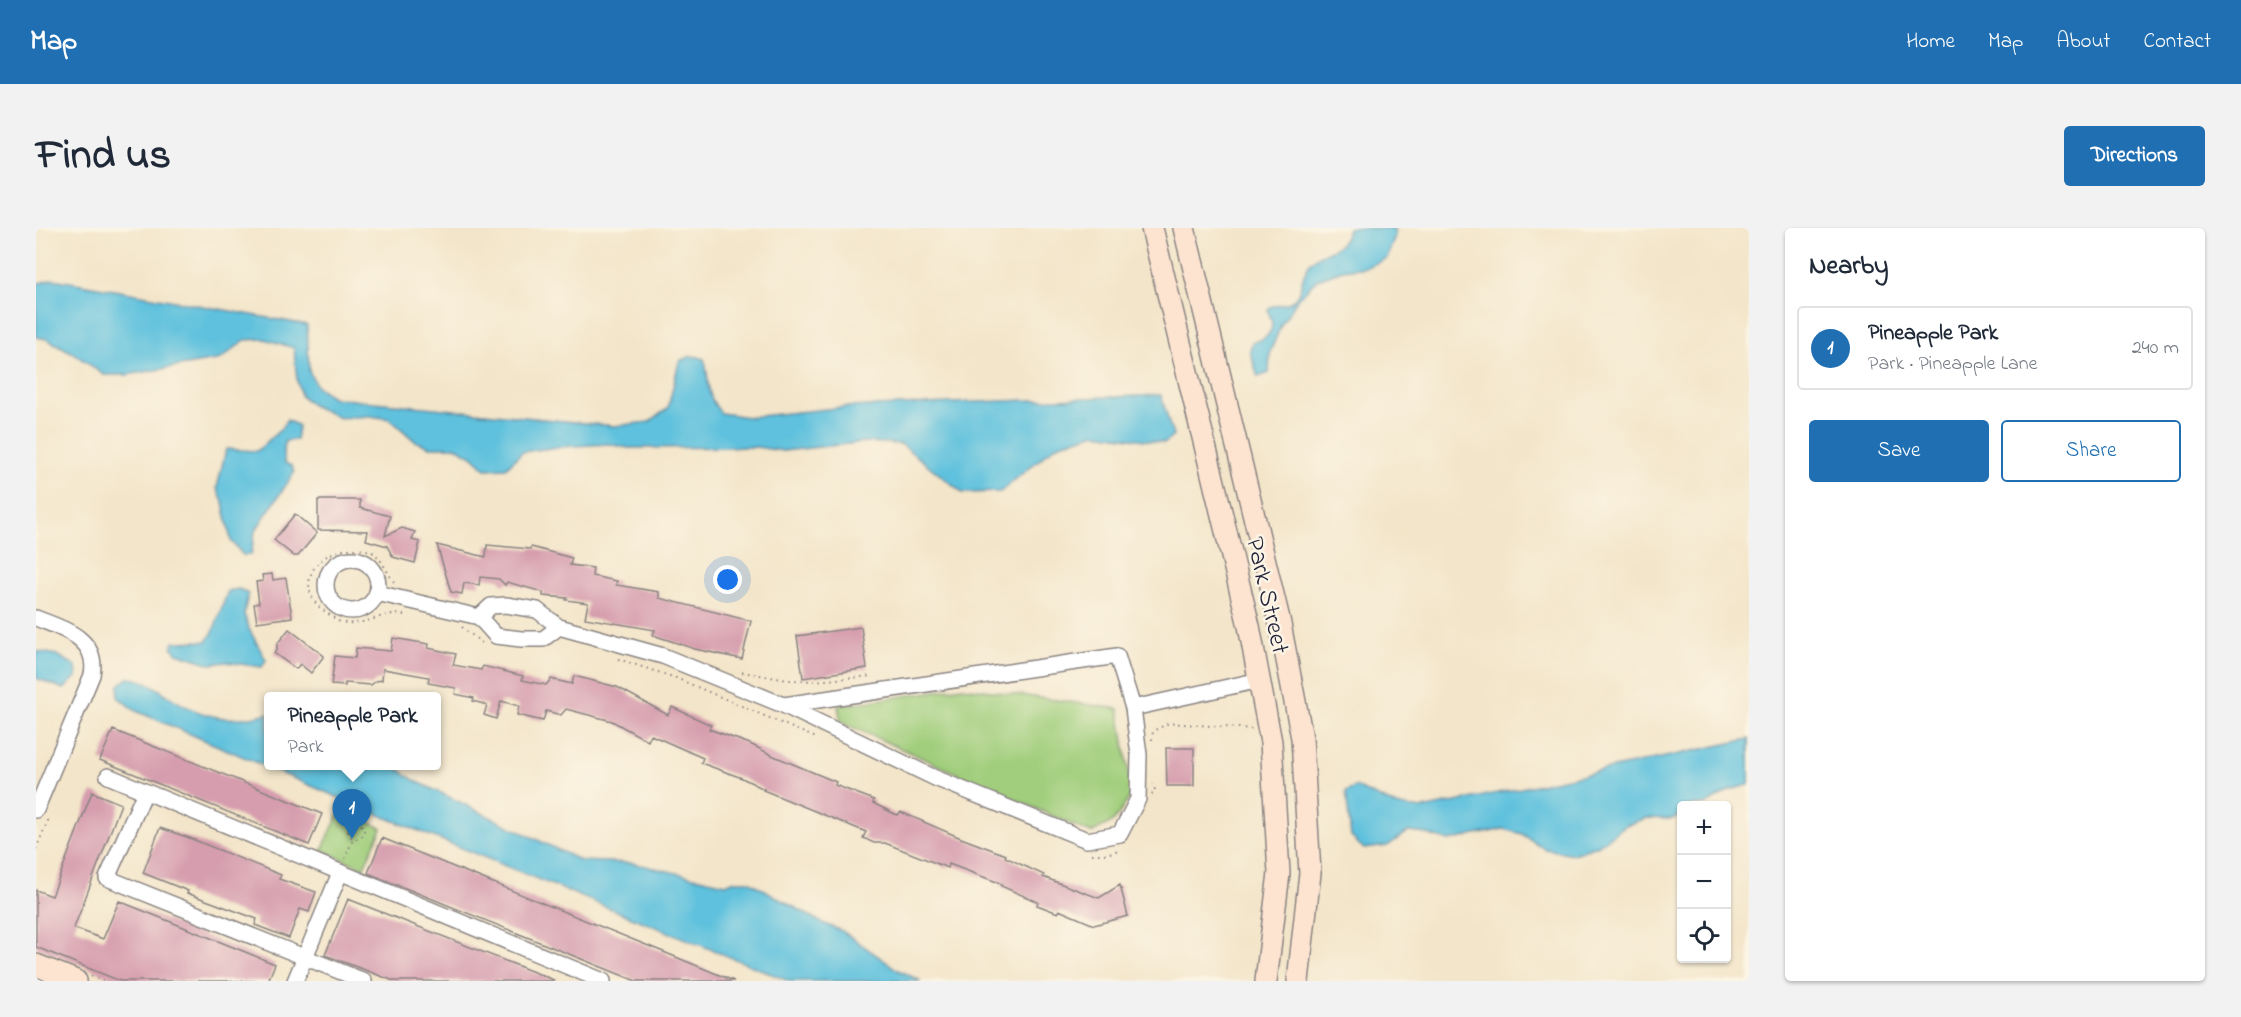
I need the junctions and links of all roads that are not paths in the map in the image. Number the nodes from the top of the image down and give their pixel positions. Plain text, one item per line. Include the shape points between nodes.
1 (1152, 228) edge
2 (1184, 228) edge
3 (1269, 574) junction
4 (1238, 581) junction
5 (377, 593) dead end
6 (479, 617) junction
7 (36, 618) edge
8 (559, 627) junction
9 (1260, 680) junction
10 (783, 705) junction
11 (1132, 708) junction
12 (108, 776) dead end
13 (145, 792) junction
14 (36, 810) edge
15 (340, 873) junction
16 (305, 958) junction
17 (36, 965) edge
18 (580, 977) edge
19 (76, 981) edge
20 (295, 981) edge
21 (364, 981) edge
22 (603, 981) edge
23 (1266, 981) edge
24 (1298, 981) edge

1 - 4 street, Park Street
2 - 3 street, Park Street
3 - 4 street
3 - 24 street, Park Street via 1299,716 1307,796 1310,873
4 - 9 street, Park Street
5 - 6 street
6 - 8 street via 491,606 506,605 537,610
6 - 8 street via 496,636 543,639
7 - 14 street via 80,637 94,665
8 - 10 street via 663,656
9 - 11 street
9 - 23 street, Park Street via 1271,742 1279,873
10 - 11 street via 1117,656
10 - 11 street via 935,778 1087,840 1120,834 1138,799 1139,755
12 - 13 street
13 - 15 street
13 - 16 street via 107,878
15 - 16 street
15 - 18 street
16 - 20 street
16 - 21 street
17 - 19 street
18 - 22 street

